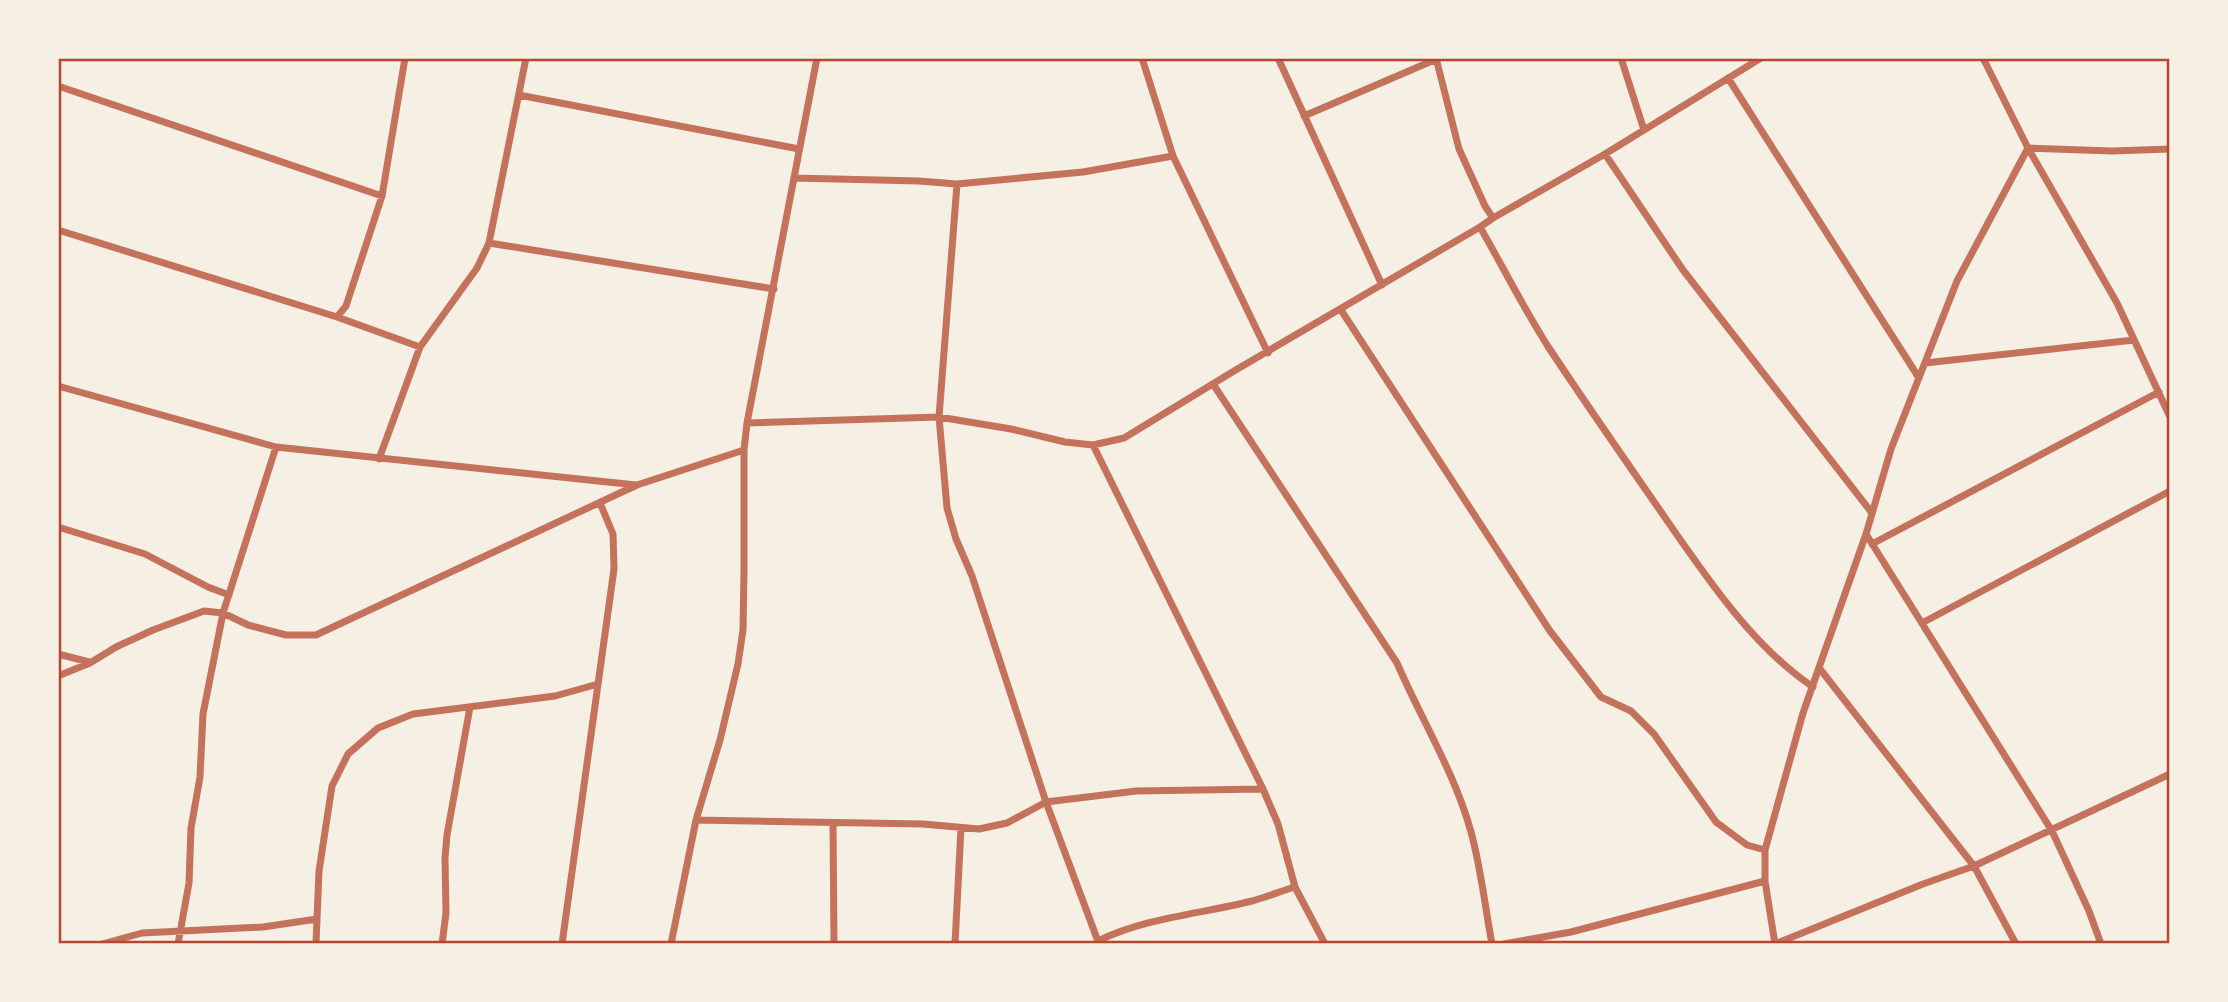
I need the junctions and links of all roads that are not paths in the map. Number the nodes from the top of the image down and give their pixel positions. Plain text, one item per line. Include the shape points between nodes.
1 (405, 58) edge
2 (526, 58) edge
3 (817, 58) edge
4 (1142, 58) edge
5 (1278, 58) edge
6 (1438, 58) edge
7 (1621, 58) edge
8 (1761, 58) edge
9 (1983, 58) edge
10 (1728, 78) junction
11 (58, 86) edge
12 (519, 95) junction
13 (1304, 116) junction
14 (1644, 130) junction
15 (2028, 148) junction
16 (799, 149) junction
17 (2170, 149) edge
18 (1605, 154) junction
19 (1173, 156) junction
20 (794, 178) junction
21 (957, 184) junction
22 (382, 197) junction
23 (1493, 218) junction
24 (1480, 227) junction
25 (58, 230) edge
26 (489, 243) junction
27 (1382, 285) junction
28 (774, 289) junction
29 (1341, 310) junction
30 (337, 317) junction
31 (2134, 340) junction
32 (420, 347) junction
33 (1269, 353) junction
34 (1925, 363) junction
35 (1919, 378) junction
36 (1213, 384) junction
37 (58, 386) edge
38 (2159, 392) junction
39 (2170, 416) edge
40 (939, 417) junction
41 (747, 423) junction
42 (1093, 445) junction
43 (276, 447) junction
44 (744, 450) junction
45 (379, 459) junction
46 (636, 485) junction
47 (2170, 491) edge
48 (600, 503) junction
49 (1872, 513) junction
50 (58, 527) edge
51 (1866, 534) junction
52 (1872, 544) junction
53 (229, 595) junction
54 (223, 613) junction
55 (1922, 623) junction
56 (58, 654) edge
57 (90, 663) junction
58 (1820, 669) junction
59 (58, 676) edge
60 (598, 684) junction
61 (1813, 687) junction
62 (470, 707) junction
63 (2170, 774) edge
64 (1263, 789) junction
65 (1046, 803) junction
66 (696, 820) junction
67 (833, 823) junction
68 (961, 828) junction
69 (2052, 831) junction
70 (1765, 850) junction
71 (1975, 866) junction
72 (1765, 881) junction
73 (1295, 887) junction
74 (317, 919) junction
75 (181, 932) junction
76 (1098, 943) edge
77 (102, 944) edge
78 (177, 944) edge
79 (316, 944) edge
80 (442, 944) edge
81 (562, 944) edge
82 (671, 944) edge
83 (834, 944) edge
84 (955, 944) edge
85 (1325, 944) edge
86 (1492, 944) edge
87 (1504, 944) edge
88 (1775, 944) edge
89 (2016, 944) edge
90 (2101, 944) edge

1 - 22 street
2 - 12 street
3 - 16 street
4 - 19 street
5 - 13 street
6 - 13 street
6 - 23 street via 1458,149
7 - 14 street
8 - 10 street
9 - 15 street
10 - 14 street
10 - 35 street
11 - 22 street
12 - 16 street
12 - 26 street
13 - 27 street
14 - 18 street
15 - 17 street
15 - 31 street
15 - 34 street via 1957,281
16 - 20 street
18 - 23 street
18 - 49 street via 1683,270
19 - 21 street via 1083,172
19 - 33 street
20 - 21 street
20 - 28 street
21 - 40 street
22 - 30 street via 346,306
23 - 24 street
24 - 27 street
24 - 61 street via 1548,346 1699,567 1733,611 1796,676
25 - 30 street
26 - 28 street
26 - 32 street via 477,268
27 - 29 street
28 - 41 street
29 - 33 street
29 - 70 street via 1550,631 1601,697 1631,711 1654,734 1716,822 1747,845
30 - 32 street
31 - 34 street
31 - 38 street
32 - 45 street
33 - 36 street
34 - 35 street
35 - 49 street
36 - 42 street via 1124,438
36 - 86 street via 1397,663 1472,833
37 - 43 street
38 - 39 street
38 - 52 street
40 - 41 street
40 - 42 street
40 - 65 street via 947,508
41 - 44 street
42 - 64 street
43 - 45 street
43 - 53 street
44 - 46 street
44 - 66 street via 743,630 720,740
45 - 46 street
46 - 48 street
47 - 55 street
48 - 54 street via 316,635 286,635
48 - 60 street via 615,546
49 - 51 street
50 - 53 street via 145,554
51 - 52 street
51 - 58 street
52 - 55 street
53 - 54 street
54 - 57 street via 204,611 183,618
54 - 75 street via 203,714
55 - 69 street
56 - 57 street
57 - 59 street
58 - 61 street
58 - 71 street
60 - 62 street via 555,696
60 - 81 street
61 - 70 street
62 - 74 street via 414,714 378,728 348,754 332,786
62 - 80 street via 444,858
63 - 69 street
64 - 65 street via 1136,791
64 - 73 street
65 - 68 street via 1007,823
65 - 76 street
66 - 67 street
66 - 82 street
67 - 68 street
67 - 83 street
68 - 84 street
69 - 71 street
69 - 90 street
70 - 72 street
71 - 88 street
71 - 89 street
72 - 87 street via 1571,932
72 - 88 street
73 - 76 street via 1115,933
73 - 85 street
74 - 75 street
74 - 79 street
75 - 77 street via 142,933
75 - 78 street

